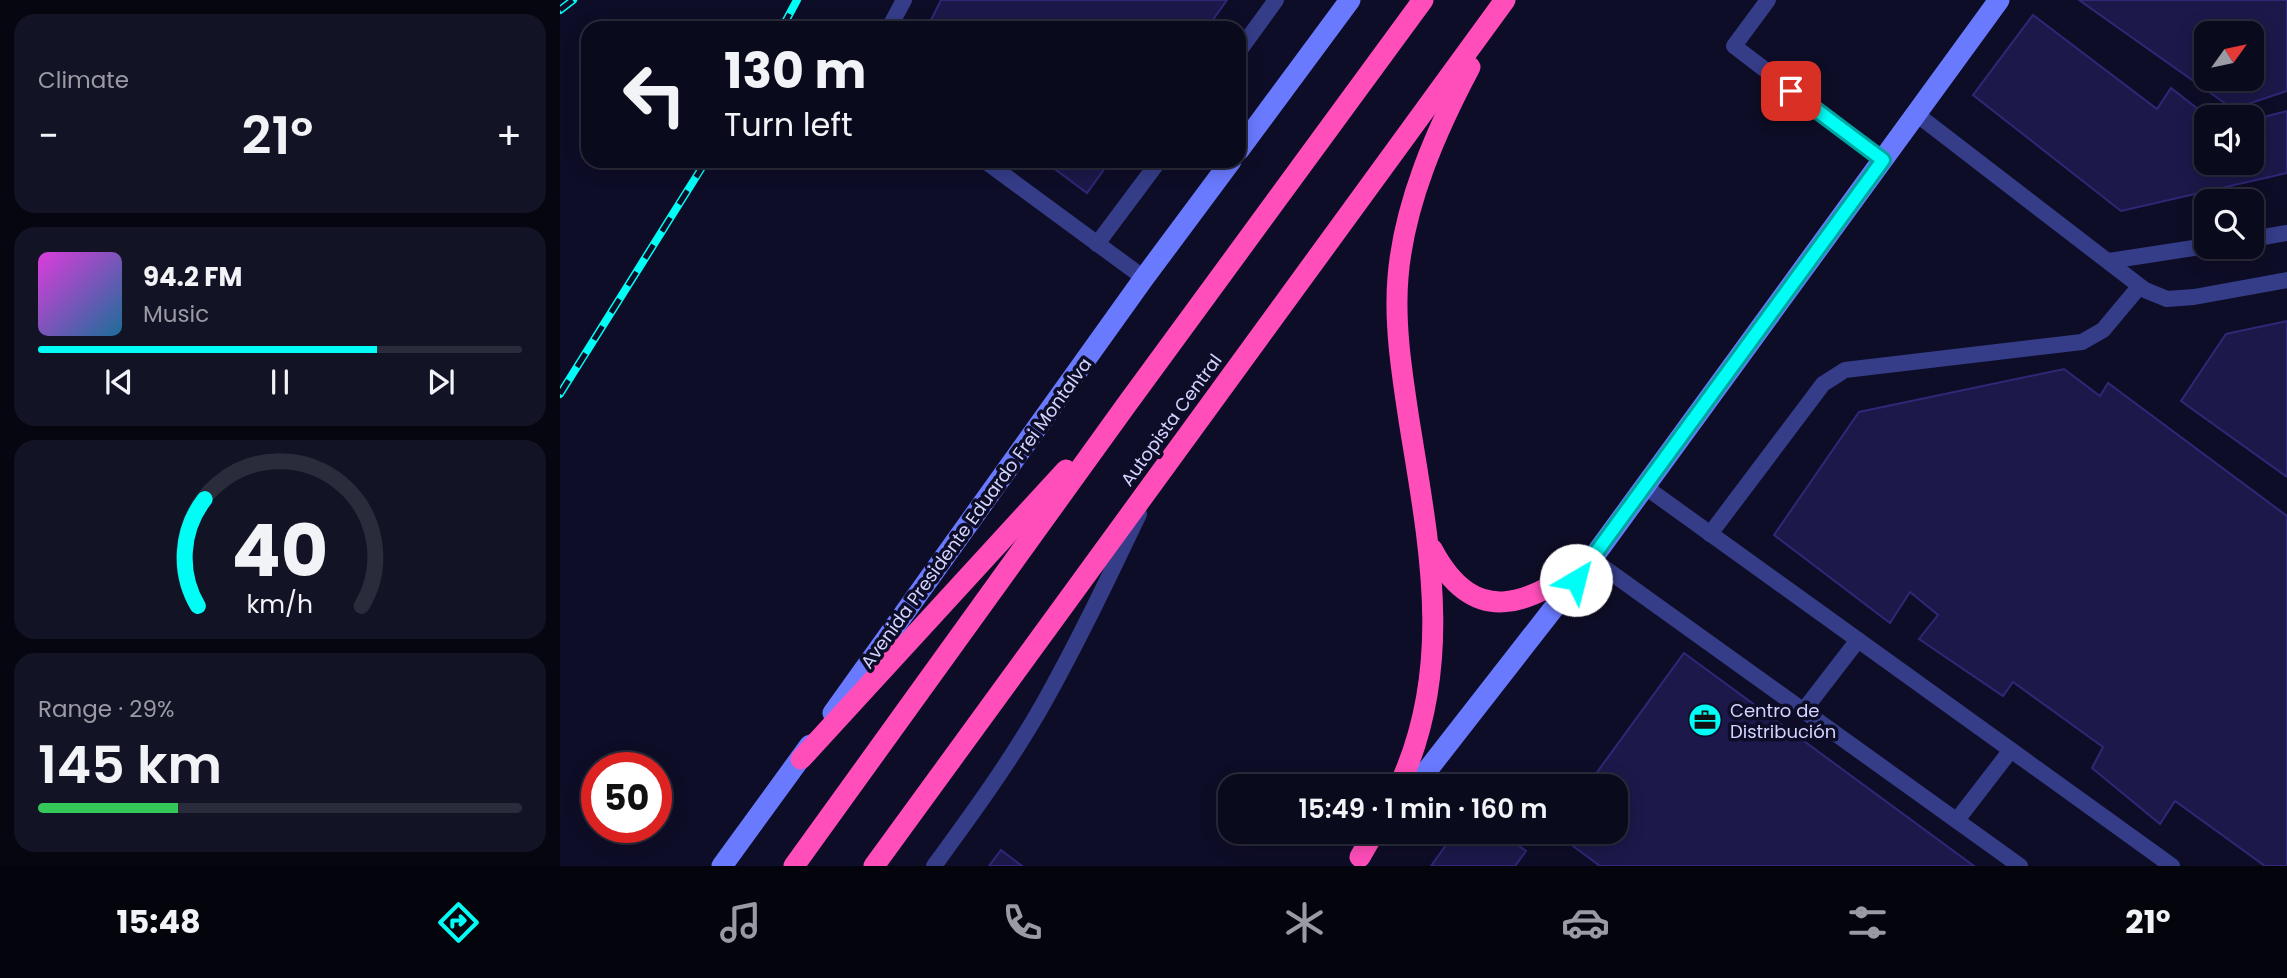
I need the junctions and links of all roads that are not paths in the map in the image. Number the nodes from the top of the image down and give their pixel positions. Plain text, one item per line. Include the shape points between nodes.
1 (904, 0) edge
2 (1276, 0) edge
3 (1350, 0) edge
4 (1423, 0) edge
5 (1768, 0) edge
6 (1998, 0) edge
7 (1503, 3) edge
8 (893, 21) edge
9 (1246, 41) edge
10 (1915, 113) junction
11 (1246, 141) edge
12 (1883, 160) junction
13 (994, 168) edge
14 (1154, 168) edge
15 (1226, 168) edge
16 (2287, 233) edge
17 (2264, 237) edge
18 (1097, 244) junction
19 (2194, 248) edge
20 (2109, 261) junction
21 (1144, 278) junction
22 (2287, 280) edge
23 (2138, 287) junction
24 (1127, 404) junction
25 (1155, 481) junction
26 (1644, 486) junction
27 (1710, 534) junction
28 (1428, 541) junction
29 (1592, 559) junction
30 (1858, 640) junction
31 (1804, 710) junction
32 (2011, 750) junction
33 (801, 759) junction
34 (1404, 774) edge
35 (1424, 774) edge
36 (1957, 820) junction
37 (1368, 844) edge
38 (1356, 862) edge
39 (722, 866) edge
40 (794, 866) edge
41 (874, 866) edge
42 (934, 866) edge
43 (2020, 866) edge
44 (2172, 866) edge

1 - 8 lane
2 - 9 lane
3 - 11 main road
4 - 24 highway
5 - 12 lane via 1734,46
6 - 10 main road
7 - 25 highway, Autopista Central
7 - 28 highway via 1440,128 1401,252 1397,299 1400,347
10 - 12 main road
10 - 20 lane
12 - 26 main road
13 - 18 lane
14 - 18 lane
15 - 21 main road, Avenida Presidente Eduardo Frei Montalva
16 - 17 lane
18 - 21 lane
19 - 20 lane
20 - 23 lane
21 - 33 main road, Avenida Presidente Eduardo Frei Montalva
22 - 23 lane via 2167,299
23 - 27 lane via 2104,330 2082,342 1845,370 1823,384
24 - 33 highway
24 - 40 highway
25 - 41 highway, Autopista Central
25 - 42 lane via 1041,707 988,793
26 - 27 lane
26 - 29 main road
27 - 30 lane
28 - 29 highway via 1459,587 1499,602 1542,592
28 - 34 highway via 1434,631 1430,679 1420,730
29 - 31 lane
29 - 35 main road
30 - 31 lane
30 - 32 lane
31 - 36 lane
32 - 36 lane
32 - 44 lane
33 - 39 main road, Avenida Presidente Eduardo Frei Montalva
36 - 43 lane
37 - 38 highway

